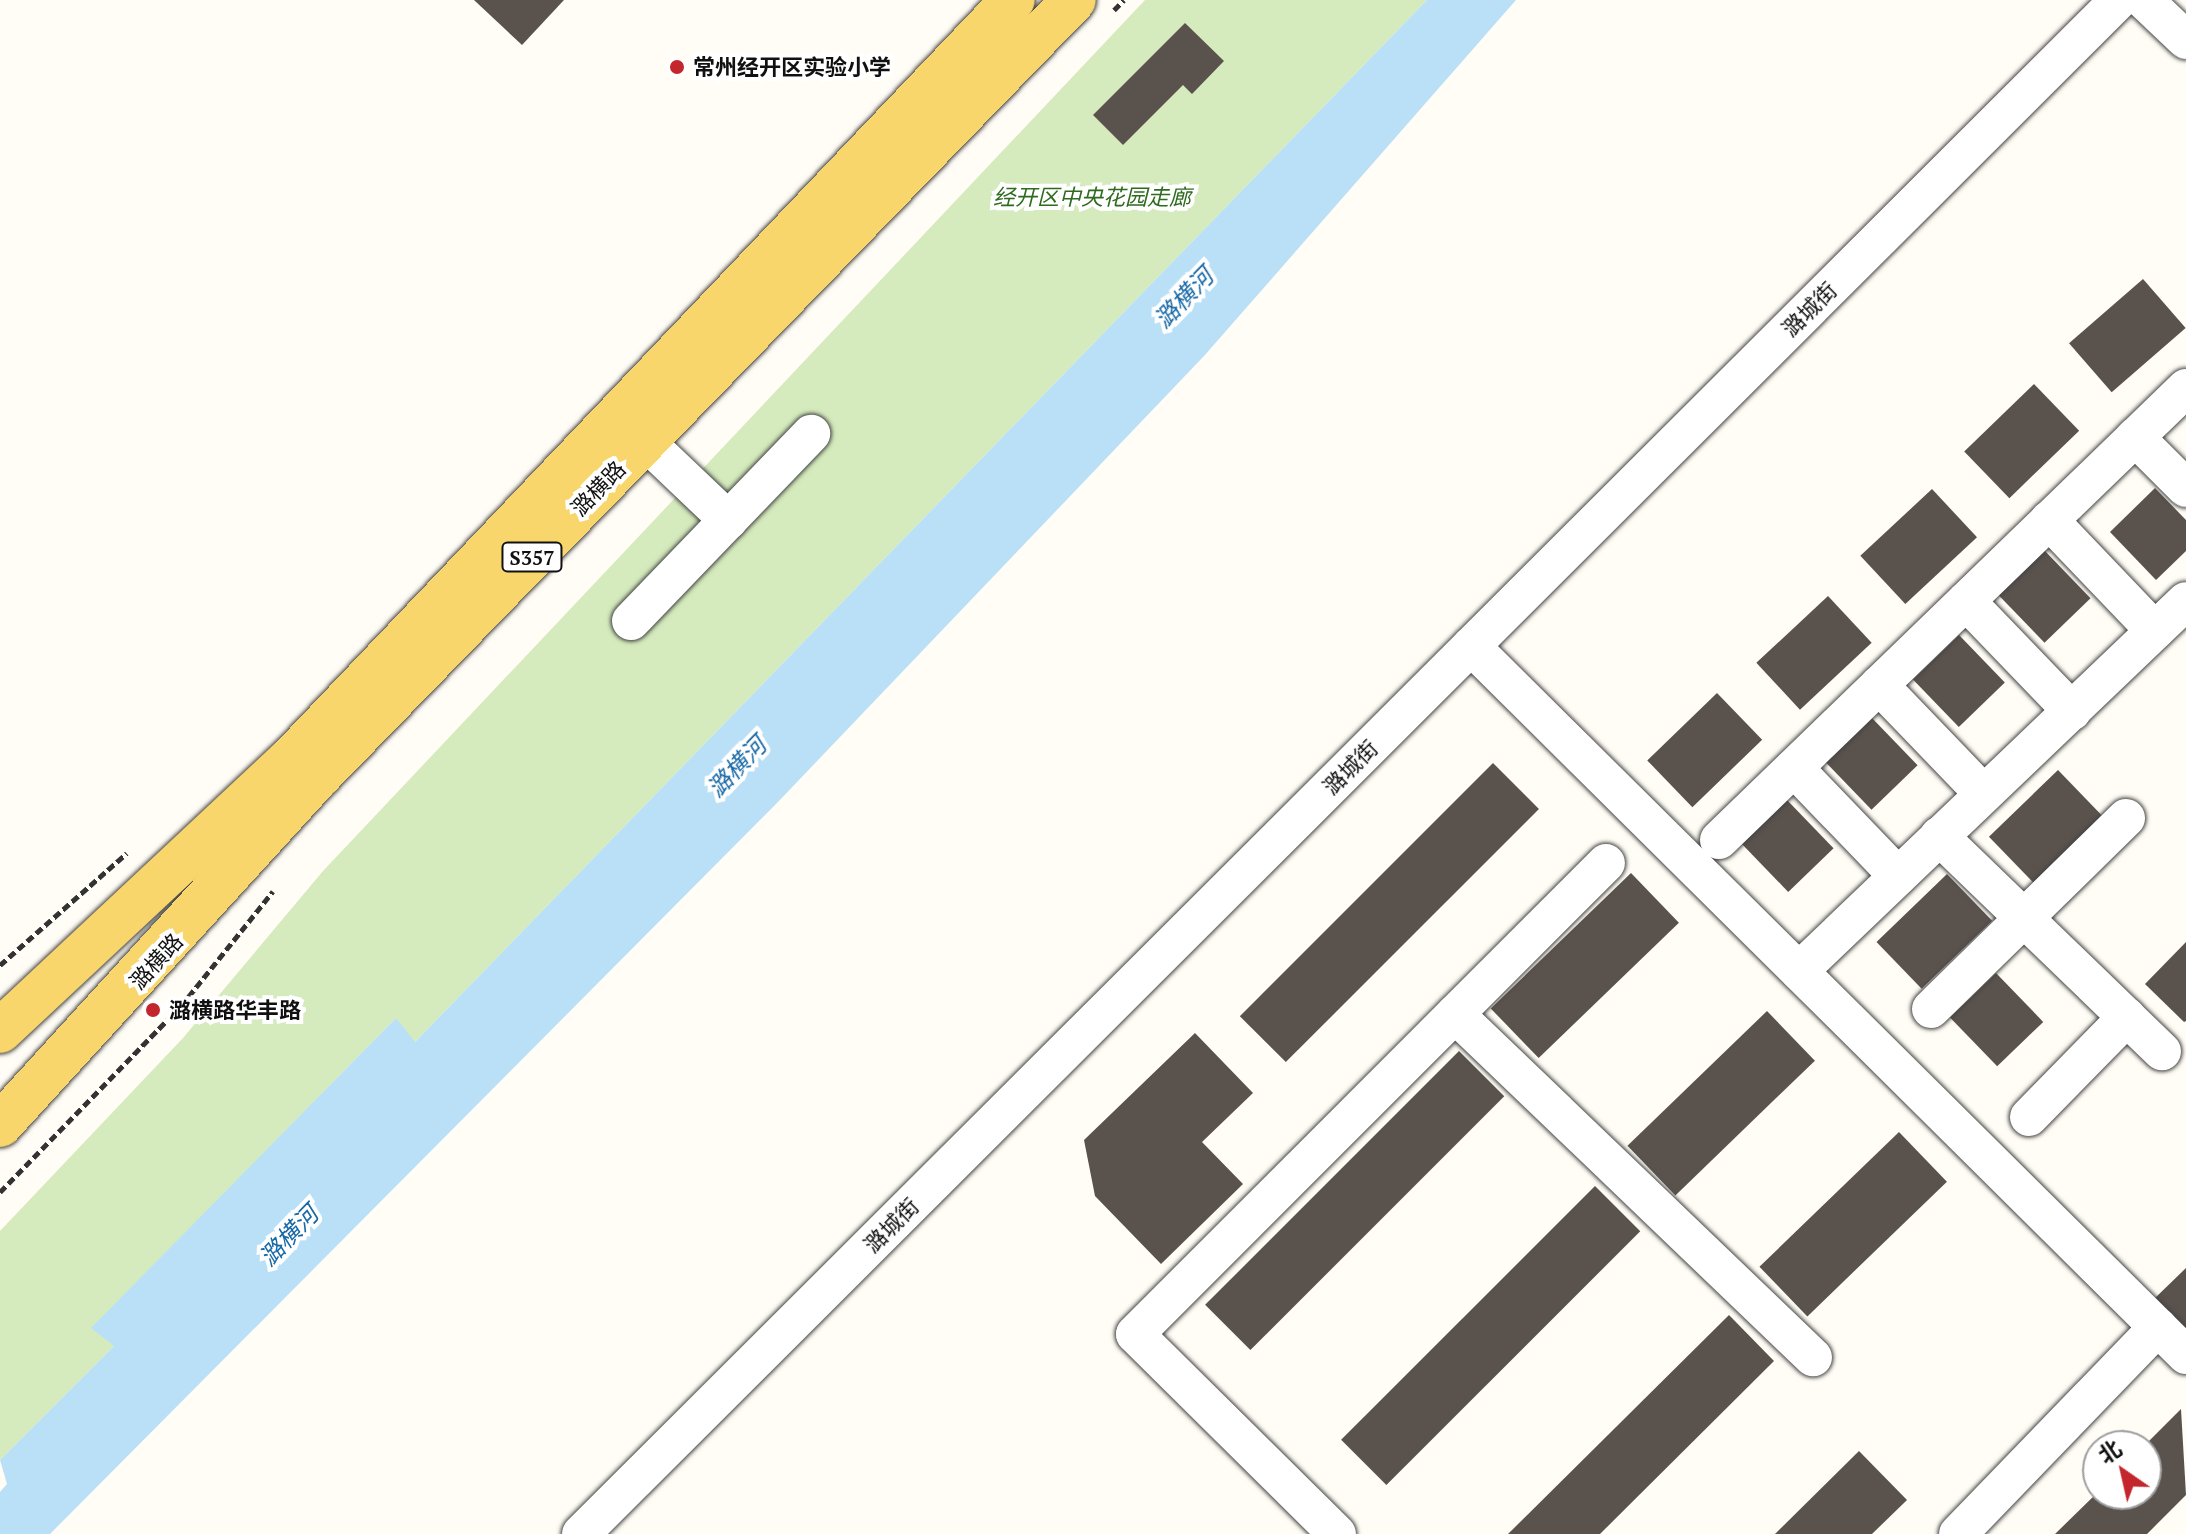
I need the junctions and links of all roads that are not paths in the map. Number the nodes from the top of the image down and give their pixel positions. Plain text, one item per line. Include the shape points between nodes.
1 (1013, 0) edge
2 (1074, 0) edge
3 (2119, 0) edge
4 (2144, 0) edge
5 (2186, 40) edge
6 (2186, 388) edge
7 (811, 434) dead end
8 (2135, 437) junction
9 (645, 441) junction
10 (2186, 488) edge
11 (728, 520) junction
12 (2049, 520) junction
13 (1966, 601) junction
14 (2186, 601) edge
15 (631, 621) dead end
16 (2155, 631) junction
17 (1471, 646) junction
18 (1879, 685) junction
19 (2072, 711) junction
20 (1794, 768) junction
21 (1984, 794) junction
22 (2126, 818) dead end
23 (1939, 836) junction
24 (1719, 840) dead end
25 (1606, 863) dead end
26 (1898, 876) junction
27 (2024, 918) junction
28 (1799, 971) junction
29 (1931, 1009) dead end
30 (1455, 1014) junction
31 (2127, 1017) junction
32 (0, 1031) edge
33 (2162, 1051) dead end
34 (2029, 1117) dead end
35 (0, 1125) edge
36 (2158, 1327) junction
37 (2186, 1355) edge
38 (1813, 1357) dead end
39 (581, 1534) edge
40 (1337, 1534) edge
41 (1958, 1534) edge

1 - 32 main road, 潞横路 / S357 via 289,761
2 - 9 main road, 潞横路 / S357
3 - 17 street, 潞城街
4 - 5 street
6 - 8 street
7 - 11 street
8 - 10 street
8 - 12 street
9 - 11 street
9 - 35 main road, 潞横路 / S357 via 320,775
11 - 15 street
12 - 13 street
12 - 16 street
13 - 18 street
13 - 19 street
14 - 16 street
16 - 19 street
17 - 28 street
17 - 39 street, 潞城街
18 - 20 street
18 - 21 street
19 - 21 street
20 - 24 street
20 - 26 street
21 - 23 street
22 - 27 street
23 - 26 street
23 - 27 street
25 - 30 street
26 - 28 street
27 - 29 street
27 - 31 street
28 - 36 street
30 - 38 street
30 - 40 street via 1135,1334
31 - 33 street
31 - 34 street
36 - 37 street
36 - 41 street

